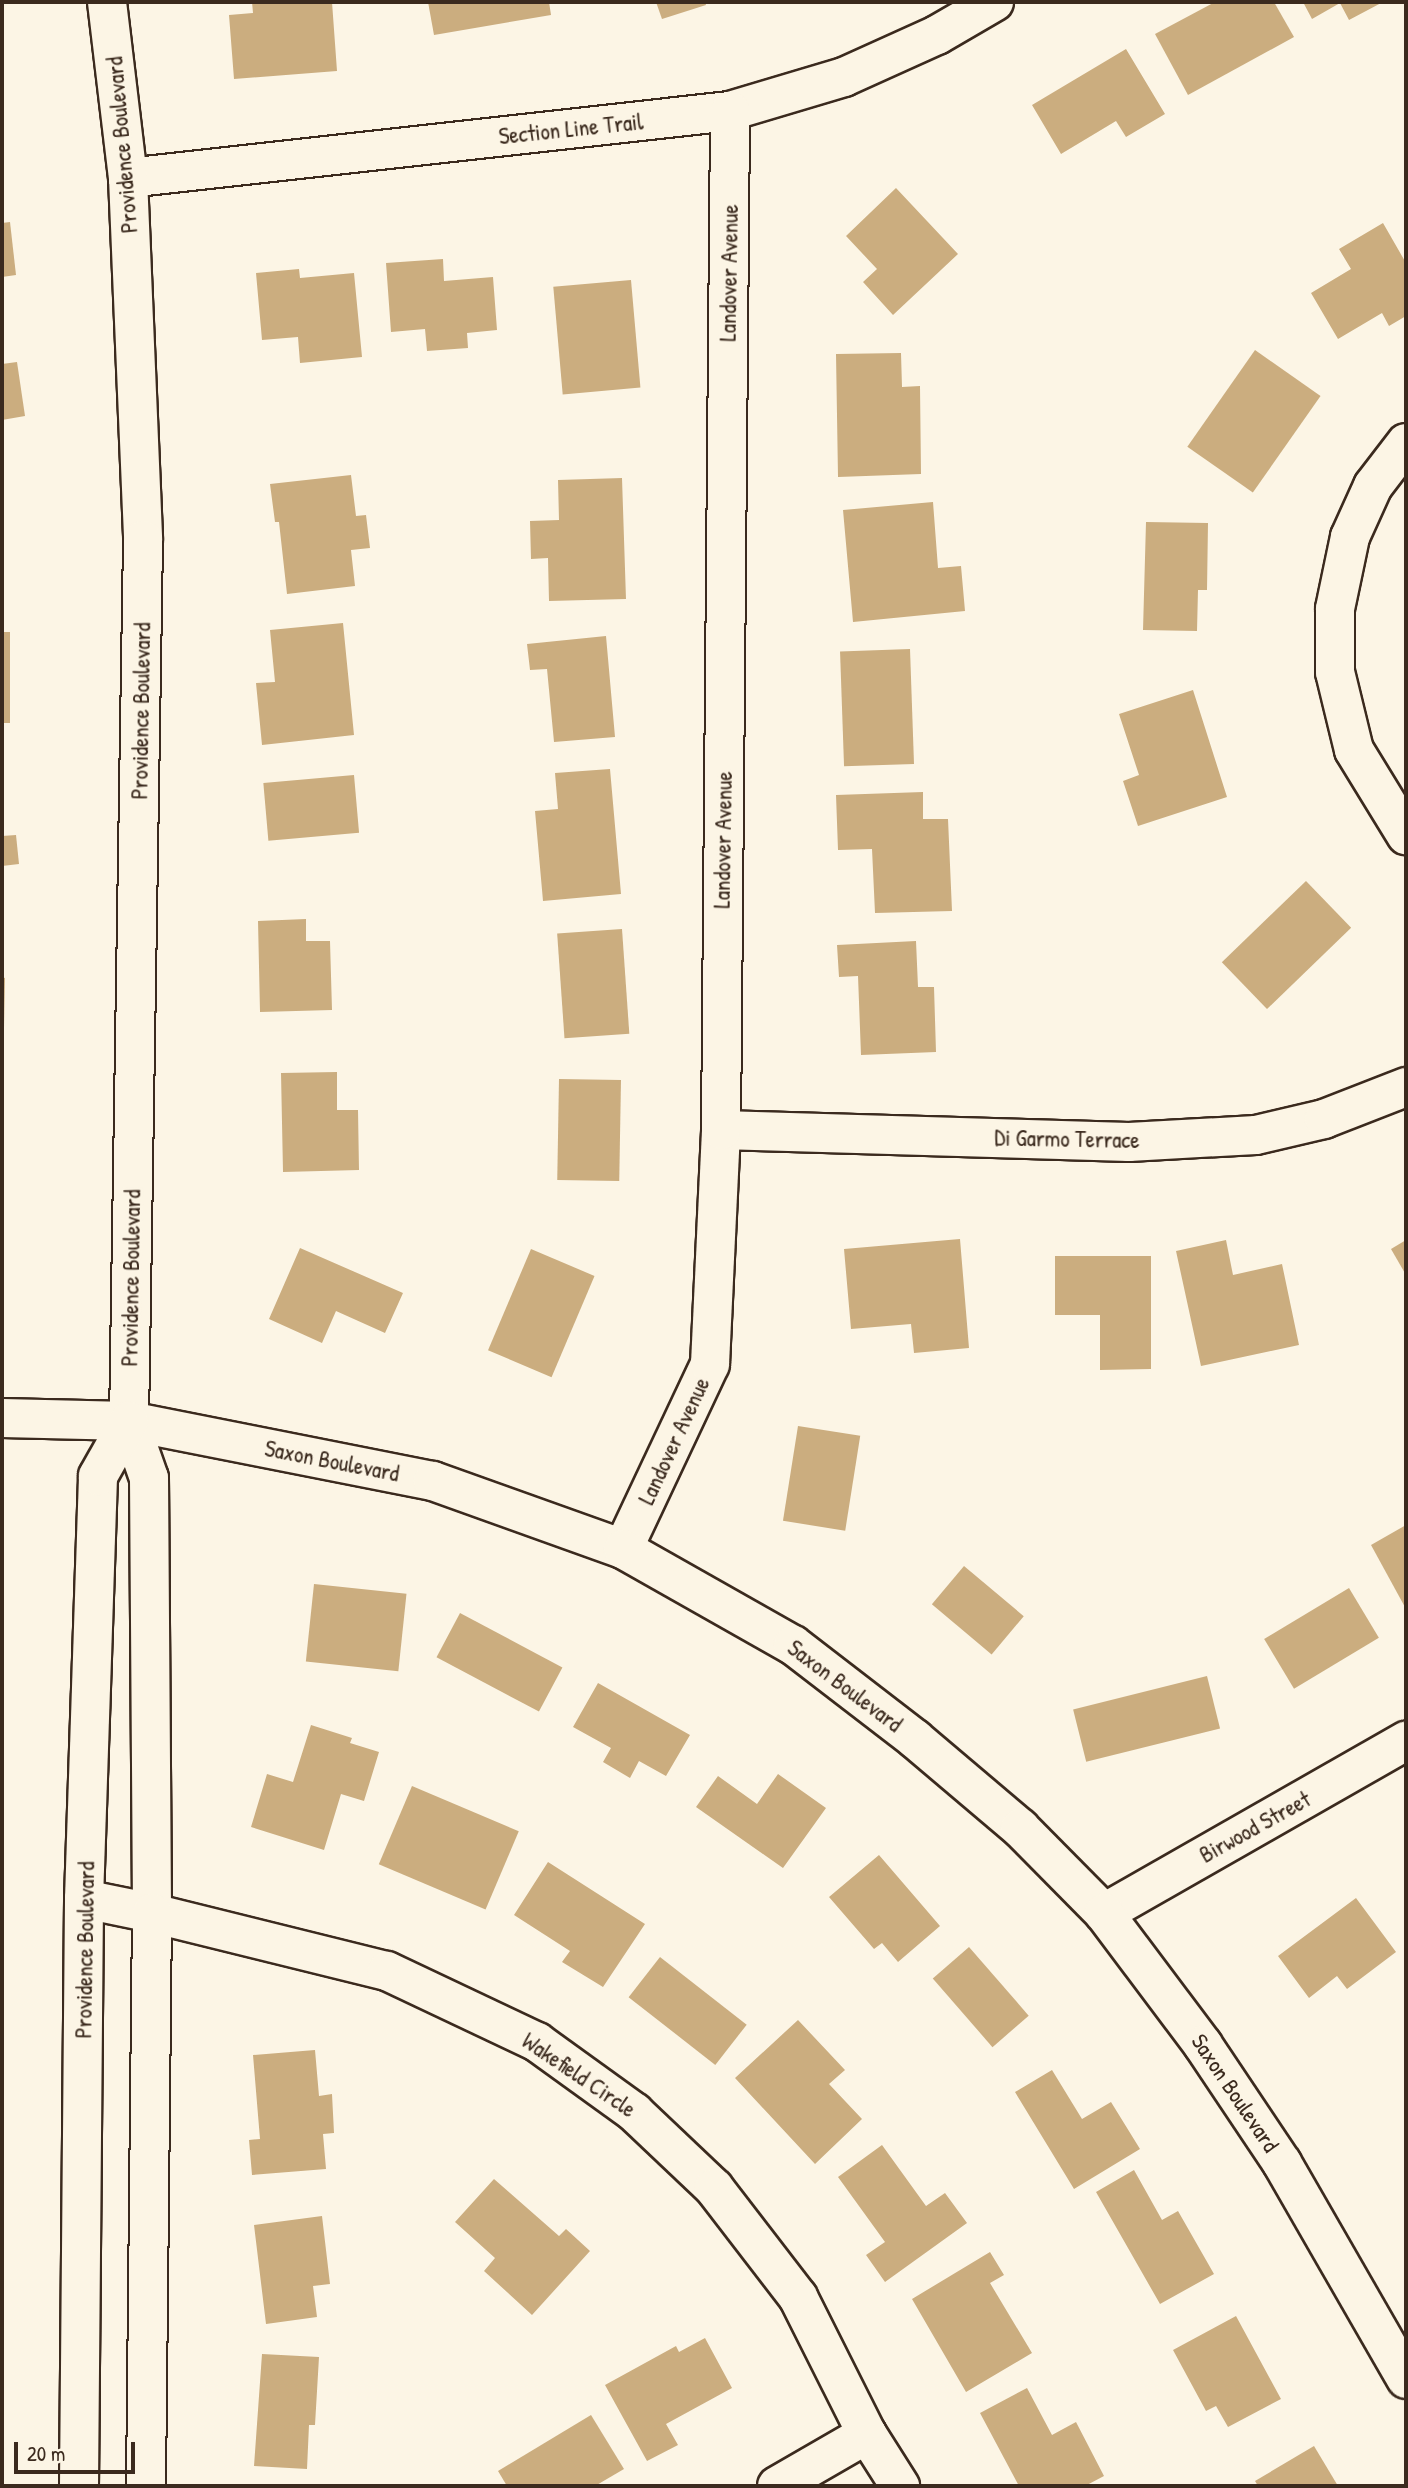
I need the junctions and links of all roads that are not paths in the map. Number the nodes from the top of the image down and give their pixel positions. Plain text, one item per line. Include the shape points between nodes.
1 (107, 2) edge
2 (994, 2) edge
3 (730, 111) junction
4 (128, 178) junction
5 (1406, 443) edge
6 (1406, 835) edge
7 (1406, 1087) edge
8 (721, 1130) junction
9 (2, 1418) edge
10 (129, 1421) junction
11 (623, 1549) junction
12 (1406, 1741) edge
13 (84, 1899) junction
14 (152, 1913) junction
15 (1104, 1913) junction
16 (1406, 2379) edge
17 (867, 2434) junction
18 (79, 2486) edge
19 (146, 2486) edge
20 (777, 2486) edge
21 (900, 2486) edge

1 - 4 main road, Providence Boulevard
2 - 3 main road, Section Line Trail via 937,35 844,77
3 - 4 main road, Section Line Trail
3 - 8 main road, Landover Avenue
4 - 10 main road, Providence Boulevard via 143,540
5 - 6 main road via 1373,486 1350,537 1335,609 1335,672 1354,750
7 - 8 main road, Di Garmo Terrace via 1324,1119 1256,1135 1129,1142
8 - 11 main road, Landover Avenue via 710,1364
9 - 10 main road, Saxon Boulevard
10 - 11 main road, Saxon Boulevard via 433,1481
10 - 13 main road, Providence Boulevard via 99,1476
10 - 14 main road, Providence Boulevard via 149,1478
11 - 15 main road, Saxon Boulevard via 793,1645 1020,1828
12 - 15 main road, Birwood Street
13 - 14 main road, Wakefield Circle
13 - 18 main road, Providence Boulevard
14 - 17 main road, Wakefield Circle via 387,1971 537,2042 634,2112 714,2188 798,2297
14 - 19 main road, Providence Boulevard
15 - 16 main road, Saxon Boulevard via 1203,2045 1282,2163
17 - 20 main road
17 - 21 main road, Wakefield Circle

